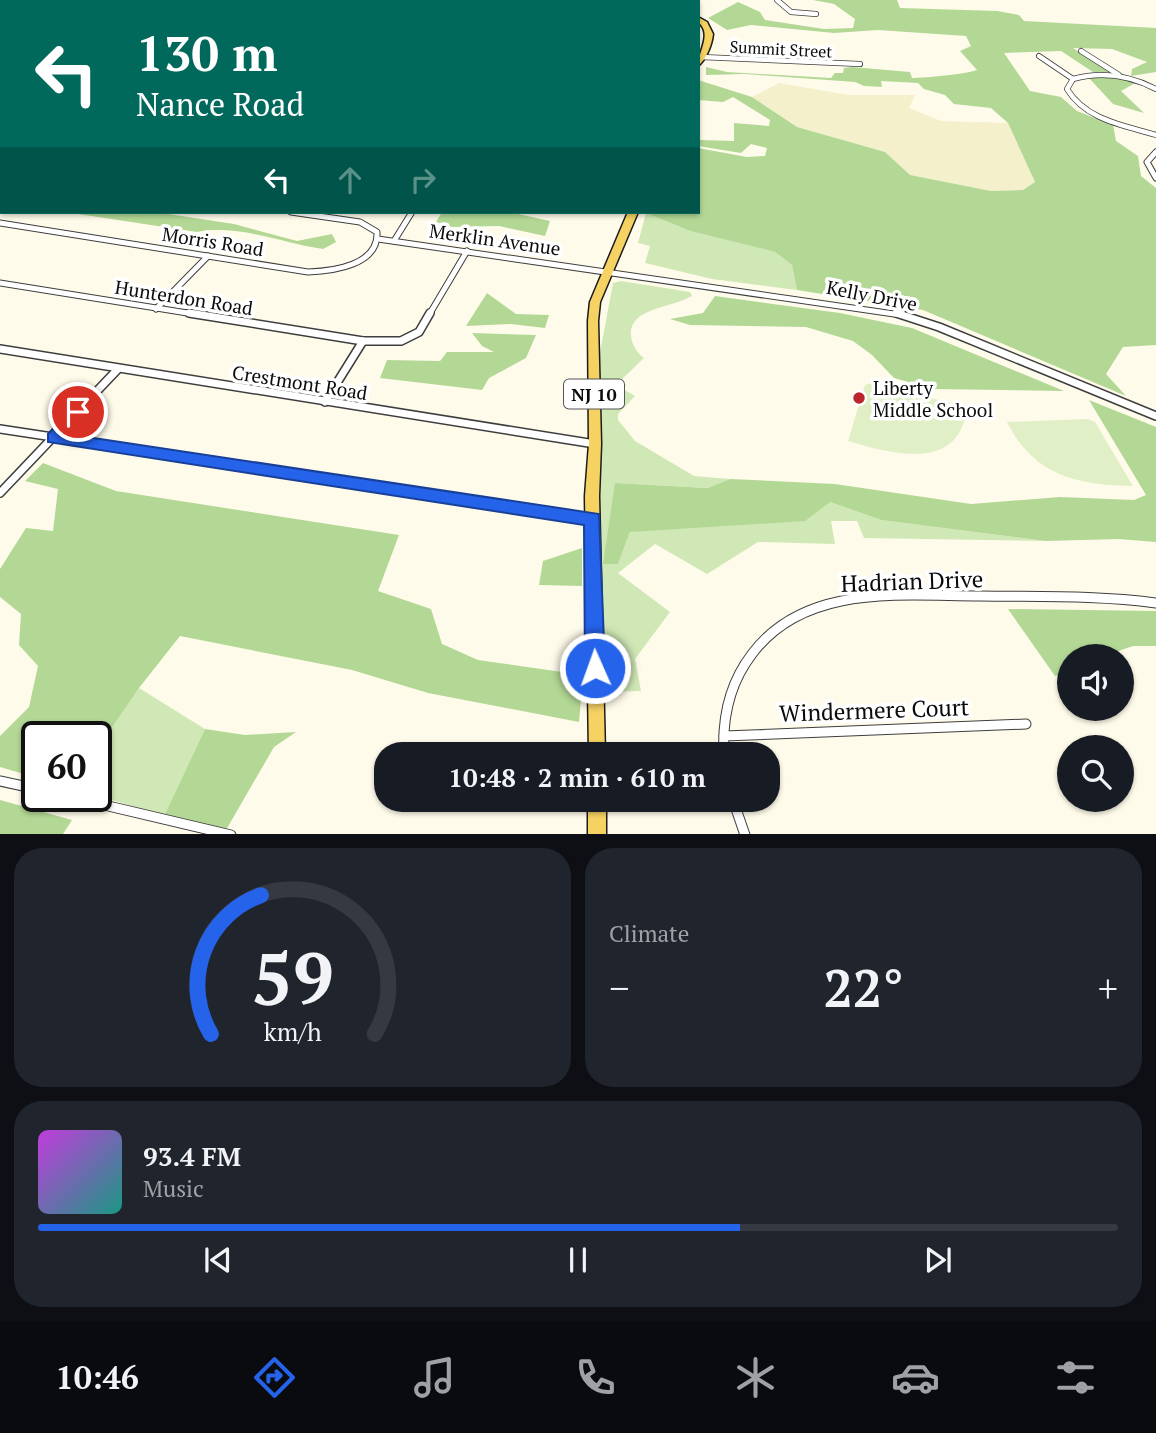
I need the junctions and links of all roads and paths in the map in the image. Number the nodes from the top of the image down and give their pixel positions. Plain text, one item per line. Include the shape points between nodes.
1 (777, 0) edge
2 (816, 14) dead end
3 (700, 21) edge
4 (1082, 51) dead end
5 (1039, 56) dead end
6 (700, 61) edge
7 (860, 64) dead end
8 (1121, 76) junction
9 (1073, 79) junction
10 (1156, 89) edge
11 (1156, 135) edge
12 (1156, 152) edge
13 (1156, 178) edge
14 (305, 214) edge
15 (411, 214) edge
16 (632, 214) edge
17 (0, 223) edge
18 (378, 239) junction
19 (394, 241) junction
20 (467, 251) junction
21 (208, 257) junction
22 (607, 270) junction
23 (0, 283) edge
24 (156, 309) junction
25 (363, 341) junction
26 (0, 349) edge
27 (117, 370) junction
28 (324, 402) junction
29 (1156, 414) edge
30 (0, 429) edge
31 (54, 438) junction
32 (595, 444) junction
33 (0, 493) edge
34 (592, 519) junction
35 (1156, 603) edge
36 (1026, 724) dead end
37 (724, 736) junction
38 (597, 742) edge
39 (724, 742) edge
40 (0, 781) edge
41 (21, 786) edge
42 (112, 807) edge
43 (597, 812) edge
44 (737, 812) edge
45 (227, 834) edge
46 (597, 834) edge
47 (745, 834) edge

1 - 2 street via 791,12
3 - 6 main road via 711,30
4 - 8 street
5 - 9 street
6 - 7 street, Summit Street
8 - 9 street
8 - 10 street
9 - 11 street via 1068,92 1083,108
12 - 13 street via 1147,162
14 - 18 street via 356,221 373,228
15 - 19 street
16 - 22 main road, NJ 10
17 - 21 street, Morris Road
18 - 19 street, Merklin Avenue
18 - 21 street, Morris Road via 358,262 320,272
19 - 20 street, Merklin Avenue
20 - 22 street, Merklin Avenue
20 - 25 street, Hunterdon Road via 415,335 389,342
21 - 24 street
22 - 29 street, Kelly Drive via 892,312
22 - 32 main road, NJ 10 via 593,321
23 - 24 street, Hunterdon Road
24 - 25 street, Hunterdon Road
25 - 28 street
26 - 27 street, Crestmont Road
27 - 28 street, Crestmont Road
27 - 31 street
28 - 32 street, Crestmont Road
30 - 31 street
31 - 33 street
31 - 34 street
32 - 34 main road, NJ 10
34 - 38 main road, NJ 10
35 - 37 street, Hadrian Drive via 1111,597 895,596 816,606 778,626 751,654 734,681
36 - 37 street, Windermere Court
37 - 39 street, Hadrian Drive
40 - 41 street
42 - 45 street
43 - 46 main road
44 - 47 street

